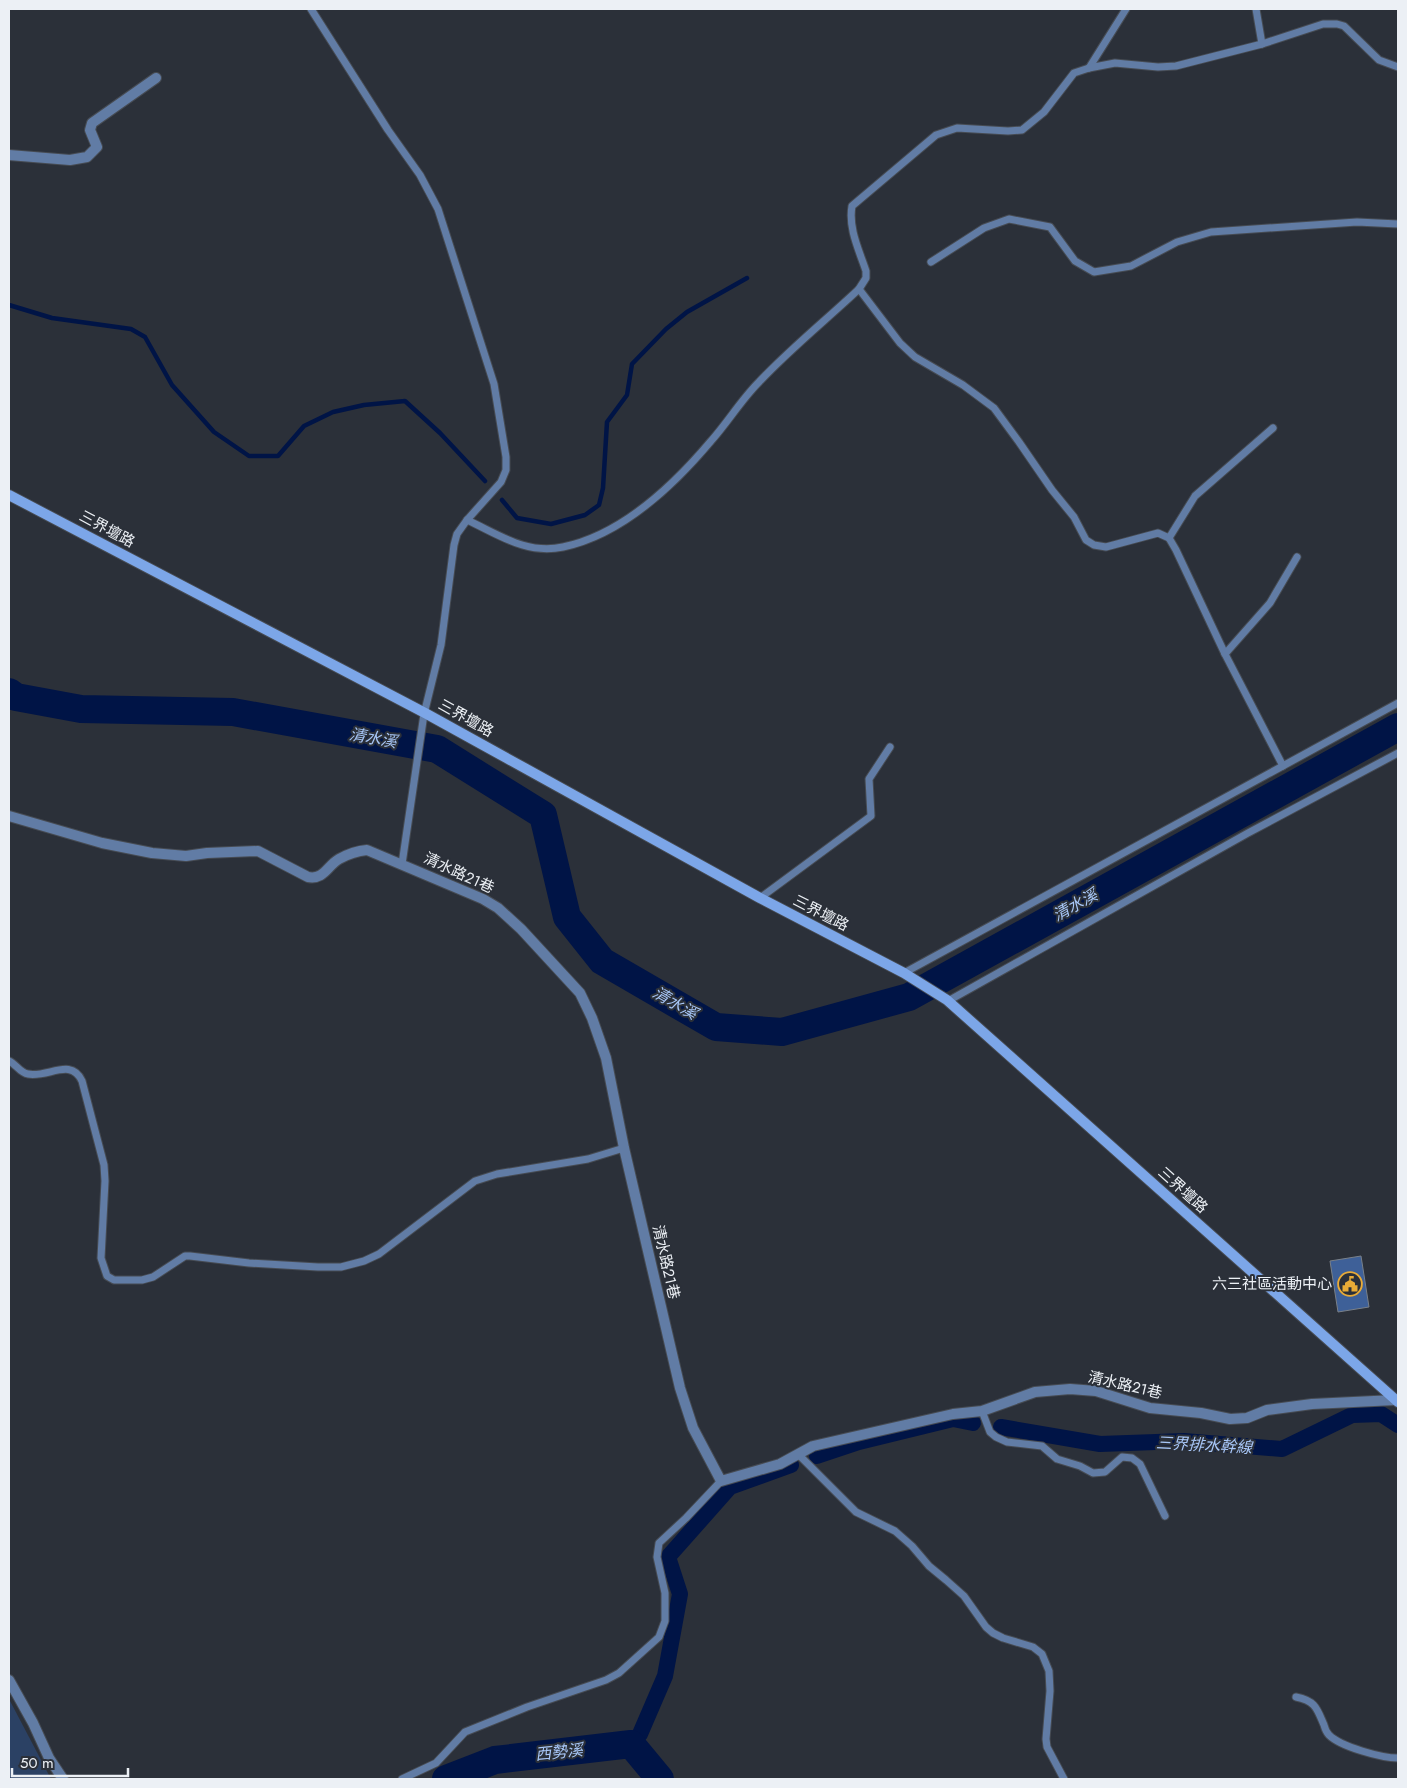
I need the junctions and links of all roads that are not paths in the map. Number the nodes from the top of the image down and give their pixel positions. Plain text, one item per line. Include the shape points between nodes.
1 (311, 9) edge
2 (1126, 9) edge
3 (1256, 9) edge
4 (1262, 44) junction
5 (1398, 66) edge
6 (1089, 68) junction
7 (156, 78) dead end
8 (9, 155) edge
9 (1398, 224) edge
10 (931, 262) dead end
11 (859, 289) junction
12 (1274, 428) dead end
13 (9, 495) edge
14 (466, 520) junction
15 (1169, 538) junction
16 (1297, 556) dead end
17 (1224, 654) junction
18 (1398, 703) edge
19 (425, 714) junction
20 (890, 747) dead end
21 (1398, 753) edge
22 (1283, 766) junction
23 (9, 816) edge
24 (402, 864) junction
25 (760, 898) junction
26 (904, 973) junction
27 (948, 1001) junction
28 (9, 1061) edge
29 (624, 1148) junction
30 (1397, 1401) edge
31 (982, 1411) junction
32 (798, 1454) junction
33 (721, 1481) junction
34 (1165, 1516) dead end
35 (9, 1680) edge
36 (1296, 1697) dead end
37 (1398, 1758) edge
38 (63, 1779) edge
39 (402, 1779) edge
40 (1064, 1779) edge

1 - 14 lane via 420,175 438,209 494,384 506,470 501,482
2 - 6 lane
3 - 4 lane
4 - 5 lane via 1323,24 1337,24 1344,26 1378,60
4 - 6 lane via 1176,66 1115,63
6 - 11 lane via 1074,73 1044,112 1022,130 957,128 936,135 852,206 851,226 866,270 866,278
7 - 8 street via 92,123 90,130 97,147 87,157 70,160
9 - 10 lane via 1357,222 1211,232 1177,242 1131,266 1094,272 1075,261 1050,226 1009,219 984,228
11 - 14 lane via 758,382 711,442 661,494 640,510 595,536 562,547 538,548 516,544
11 - 15 lane via 910,352 994,408 1074,517 1086,540 1106,547 1158,533
12 - 15 lane via 1195,496
13 - 19 street, 三界壇路
14 - 19 lane via 454,545 441,645
15 - 17 lane
16 - 17 lane via 1270,603
17 - 22 lane
18 - 22 lane
19 - 24 lane
19 - 25 street, 三界壇路
20 - 25 lane via 869,779 871,816
21 - 27 lane
22 - 26 lane
23 - 24 street, 清水路21巷 via 102,843 152,853 181,856 258,851 315,878 322,876 337,860 355,851 367,850
24 - 29 street, 清水路21巷 via 498,908 580,993 606,1058
25 - 26 street, 三界壇路
26 - 27 street, 三界壇路
27 - 30 street, 三界壇路
28 - 29 lane via 31,1075 72,1069 82,1081 104,1165 101,1258 107,1276 114,1280 152,1277 185,1256 318,1268 341,1267 379,1254 475,1181 497,1174 588,1159
29 - 33 street, 清水路21巷 via 680,1388 693,1428
30 - 31 street, 清水路21巷 via 1303,1405 1267,1410 1247,1418 1230,1418 1150,1408 1096,1390 1070,1388 1035,1392
31 - 32 street, 清水路21巷 via 953,1414 813,1446
31 - 34 lane via 990,1432 996,1437 1007,1442 1042,1446 1057,1459 1094,1473 1105,1472 1122,1457 1132,1458 1140,1464
32 - 33 street, 清水路21巷 via 780,1464
32 - 40 lane via 856,1512 895,1531 912,1546 929,1566 964,1596 993,1633 1034,1647 1042,1654 1049,1671 1047,1748
33 - 39 lane via 659,1543 657,1557 666,1593 665,1621 659,1637 619,1673 465,1732 436,1763
35 - 38 street
36 - 37 lane via 1315,1705 1328,1734 1335,1740 1374,1755

